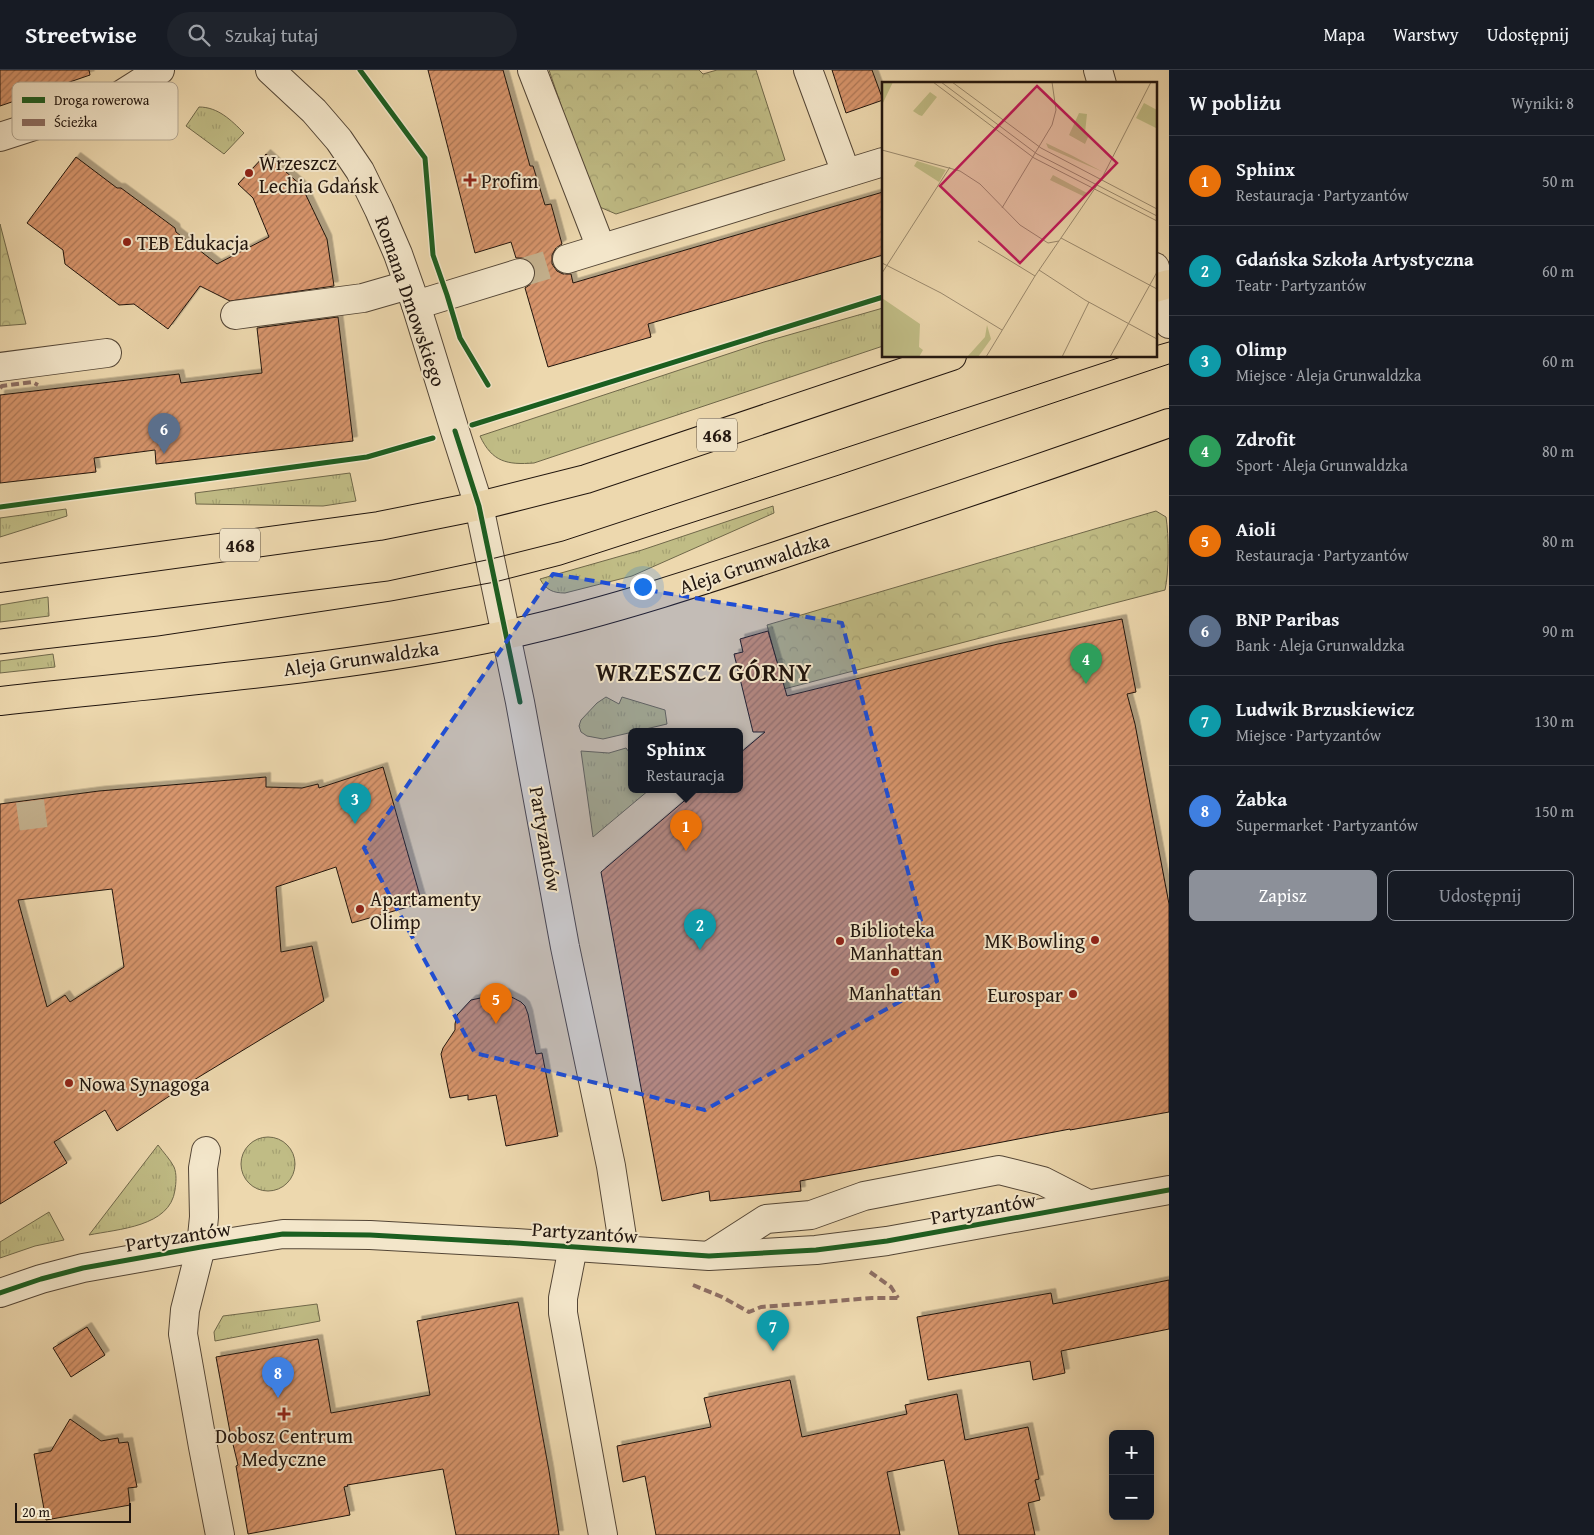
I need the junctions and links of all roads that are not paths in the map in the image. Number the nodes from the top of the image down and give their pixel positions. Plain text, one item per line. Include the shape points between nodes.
1 (160, 70) edge
2 (270, 70) edge
3 (532, 70) edge
4 (808, 70) edge
5 (141, 82) edge
6 (12, 133) edge
7 (0, 137) edge
8 (882, 162) edge
9 (846, 173) junction
10 (601, 248) junction
11 (566, 259) tunnel mouth
12 (520, 273) tunnel mouth
13 (1160, 282) edge
14 (412, 295) junction
15 (235, 315) dead end
16 (1169, 324) edge
17 (107, 354) dead end
18 (946, 358) edge
19 (0, 367) edge
20 (1169, 423) edge
21 (479, 506) junction
22 (0, 578) edge
23 (507, 634) junction
24 (0, 701) edge
25 (206, 1151) dead end
26 (1169, 1190) edge
27 (1088, 1204) junction
28 (201, 1247) junction
29 (573, 1247) junction
30 (624, 1250) junction
31 (709, 1256) junction
32 (0, 1292) edge
33 (220, 1535) edge
34 (603, 1535) edge

1 - 5 street
2 - 14 street, Romana Dmowskiego via 339,140 360,171 394,245
3 - 10 street
4 - 9 street
6 - 7 street
8 - 9 street
9 - 10 street
10 - 11 street
12 - 14 street
13 - 16 street
14 - 15 street via 363,298
14 - 21 street, Romana Dmowskiego
17 - 19 street
18 - 21 main road, 468 via 586,479
20 - 23 main road, Aleja Grunwaldzka via 738,569 609,609
21 - 22 main road, 468 via 379,526
21 - 23 street, Romana Dmowskiego
23 - 24 main road, Aleja Grunwaldzka via 401,655
23 - 30 street, Partyzantów via 564,947 611,1166
25 - 28 street
26 - 27 street, Partyzantów
27 - 31 street, Partyzantów via 887,1241 816,1250
27 - 31 street via 1044,1181 999,1170 864,1196 811,1215 766,1219
28 - 29 street, Partyzantów via 283,1234 370,1235
28 - 32 street, Partyzantów via 83,1268
28 - 33 street via 185,1310 183,1334
29 - 30 street, Partyzantów
29 - 34 street via 563,1313
30 - 31 street, Partyzantów

